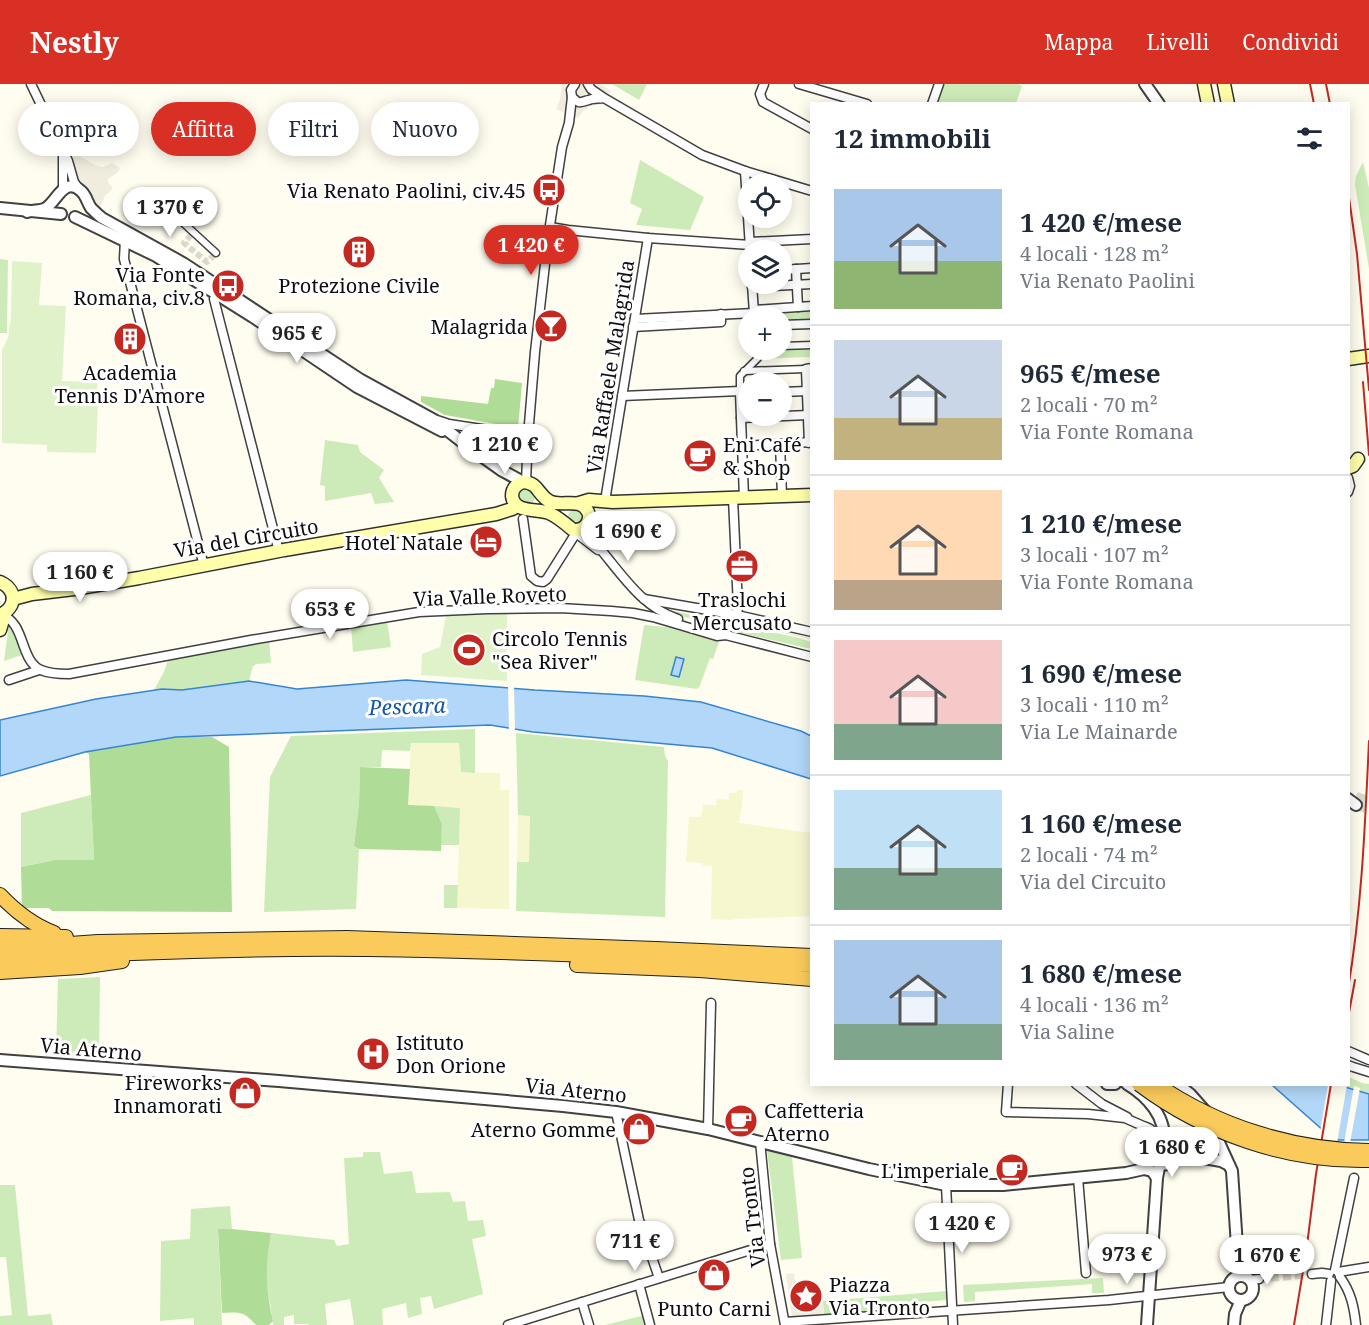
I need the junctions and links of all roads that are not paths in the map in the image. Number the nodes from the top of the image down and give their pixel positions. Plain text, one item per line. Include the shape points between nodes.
1 (31, 84) edge
2 (764, 84) edge
3 (799, 84) edge
4 (939, 84) edge
5 (1145, 84) edge
6 (1204, 84) edge
7 (1224, 84) edge
8 (590, 87) edge
9 (571, 89) edge
10 (604, 98) junction
11 (586, 101) junction
12 (39, 102) edge
13 (860, 102) edge
14 (933, 102) edge
15 (1158, 102) edge
16 (1208, 102) edge
17 (1228, 102) edge
18 (569, 123) junction
19 (810, 128) edge
20 (63, 156) edge
21 (65, 156) edge
22 (745, 171) junction
23 (810, 190) edge
24 (59, 194) junction
25 (83, 195) junction
26 (0, 208) edge
27 (166, 208) dead end
28 (27, 212) junction
29 (61, 214) junction
30 (75, 217) junction
31 (549, 227) junction
32 (648, 238) junction
33 (810, 239) edge
34 (125, 240) junction
35 (750, 240) edge
36 (792, 241) edge
37 (738, 245) edge
38 (216, 253) dead end
39 (810, 268) edge
40 (792, 269) edge
41 (796, 269) junction
42 (201, 279) junction
43 (792, 284) edge
44 (797, 284) junction
45 (810, 284) edge
46 (219, 295) junction
47 (810, 306) edge
48 (798, 307) junction
49 (792, 308) edge
50 (738, 313) edge
51 (634, 323) junction
52 (810, 324) edge
53 (792, 325) edge
54 (810, 345) edge
55 (792, 346) edge
56 (1369, 356) edge
57 (1350, 359) edge
58 (756, 360) edge
59 (809, 368) edge
60 (744, 371) joint
61 (807, 391) junction
62 (792, 392) edge
63 (738, 393) edge
64 (622, 396) junction
65 (808, 415) junction
66 (792, 416) edge
67 (434, 420) junction
68 (741, 426) edge
69 (528, 436) junction
70 (456, 437) junction
71 (810, 443) edge
72 (780, 444) junction
73 (742, 446) junction
74 (1353, 465) edge
75 (501, 470) junction
76 (525, 482) junction
77 (1350, 486) edge
78 (539, 491) junction
79 (512, 493) junction
80 (810, 495) edge
81 (783, 496) junction
82 (738, 498) junction
83 (609, 501) junction
84 (579, 503) junction
85 (522, 511) junction
86 (581, 527) junction
87 (279, 552) junction
88 (204, 566) junction
89 (4, 585) edge
90 (51, 591) junction
91 (13, 599) junction
92 (647, 602) junction
93 (2, 615) edge
94 (737, 615) junction
95 (0, 630) edge
96 (810, 632) edge
97 (726, 635) junction
98 (810, 656) edge
99 (39, 670) junction
100 (9, 680) dead end
101 (0, 895) edge
102 (0, 936) edge
103 (65, 937) junction
104 (250, 939) junction
105 (148, 941) junction
106 (810, 947) edge
107 (0, 949) edge
108 (301, 950) junction
109 (161, 953) junction
110 (656, 953) junction
111 (810, 956) edge
112 (0, 960) edge
113 (810, 966) edge
114 (0, 972) edge
115 (810, 979) edge
116 (711, 1003) dead end
117 (1350, 1052) edge
118 (0, 1060) edge
119 (1369, 1060) edge
120 (1350, 1066) edge
121 (1369, 1072) edge
122 (1008, 1086) edge
123 (1080, 1086) edge
124 (1131, 1086) edge
125 (1142, 1086) edge
126 (1159, 1086) edge
127 (1180, 1086) edge
128 (616, 1112) junction
129 (1157, 1114) junction
130 (708, 1129) junction
131 (1150, 1129) junction
132 (760, 1141) junction
133 (1175, 1150) junction
134 (1369, 1151) edge
135 (1159, 1154) junction
136 (1369, 1160) edge
137 (1229, 1165) junction
138 (1144, 1169) junction
139 (1078, 1178) junction
140 (1157, 1178) junction
141 (1354, 1178) dead end
142 (946, 1185) junction
143 (770, 1244) junction
144 (1369, 1267) edge
145 (1086, 1273) dead end
146 (1312, 1274) tunnel mouth
147 (1334, 1275) junction
148 (659, 1278) junction
149 (1247, 1280) junction
150 (639, 1284) junction
151 (1229, 1287) junction
152 (1149, 1296) junction
153 (1241, 1300) junction
154 (582, 1302) junction
155 (952, 1311) junction
156 (785, 1324) edge
157 (508, 1325) edge
158 (589, 1325) edge
159 (650, 1325) edge
160 (953, 1325) edge
161 (1147, 1325) edge
162 (1234, 1325) edge
163 (1326, 1325) edge
164 (1356, 1325) edge

1 - 12 street
2 - 19 street via 760,94 763,102
3 - 13 street
4 - 14 street
5 - 15 street
6 - 16 main road
7 - 17 main road
8 - 10 street
8 - 11 street via 591,95
9 - 11 street via 577,102
9 - 18 street
10 - 11 street
10 - 22 street via 702,154
11 - 18 street
18 - 31 street
20 - 24 street
21 - 25 street
22 - 23 street
22 - 35 street
24 - 25 street via 72,187
24 - 28 street via 44,209
24 - 29 street via 56,206
25 - 30 street via 84,210
25 - 42 street via 102,218 163,251
26 - 28 street
27 - 38 street
28 - 29 street
29 - 30 street
30 - 34 street
31 - 32 street
31 - 69 street
32 - 37 street
32 - 51 street, Via Raffaele Malagrida
33 - 36 street
34 - 42 street
34 - 88 street via 124,259
39 - 41 street
40 - 41 street
41 - 44 street
42 - 46 street
42 - 67 street via 361,380
43 - 44 street
44 - 45 street
44 - 48 street
46 - 70 street via 357,387
46 - 87 street via 214,298
47 - 48 street
48 - 49 street
50 - 51 street
51 - 64 street, Via Raffaele Malagrida
52 - 53 street
54 - 55 street
56 - 57 main road
58 - 60 street
59 - 60 street
59 - 61 street
61 - 62 street
61 - 65 street
63 - 64 street
64 - 83 street, Via Raffaele Malagrida
65 - 66 street
65 - 71 street
67 - 69 street
67 - 70 street
68 - 73 street
69 - 76 street
70 - 75 street
71 - 72 street
72 - 73 street
72 - 81 street
73 - 82 street
74 - 77 street
75 - 76 street
75 - 79 street
76 - 78 main road
76 - 79 main road
78 - 84 main road via 553,503
78 - 85 main road via 537,503
79 - 85 main road
80 - 81 main road
81 - 82 main road
82 - 83 main road
82 - 94 street
83 - 84 main road
83 - 86 main road
84 - 86 main road via 586,508
85 - 86 main road via 548,512
85 - 86 street via 531,576 537,581 547,579
85 - 87 main road, Via del Circuito via 512,509
86 - 92 street, Via Valle Roveto
87 - 88 main road, Via del Circuito
88 - 90 main road, Via del Circuito
89 - 90 main road, Via del Circuito
89 - 91 main road
90 - 91 main road, Via del Circuito
91 - 93 main road
92 - 94 street
92 - 97 street, Via Valle Roveto via 669,616
93 - 95 main road
93 - 99 street via 12,621 31,662
94 - 96 street
97 - 98 street, Via Valle Roveto
97 - 99 street, Via Valle Roveto via 611,611 560,608 419,612 69,674
99 - 100 street
101 - 103 highway via 40,927
102 - 103 highway
103 - 105 highway via 132,934
104 - 105 highway
104 - 106 highway via 280,932 409,932
104 - 110 highway via 347,938
105 - 107 highway
108 - 109 highway
108 - 110 highway
108 - 115 highway via 310,956 655,968
109 - 112 highway
109 - 114 highway via 150,959
110 - 111 highway
110 - 113 highway
116 - 130 street
117 - 119 street
118 - 128 street, Via Aterno
120 - 121 street
122 - 131 street via 1005,1112 1125,1118
123 - 131 street via 1102,1104
124 - 129 street via 1149,1101
125 - 136 highway, bridge via 1194,1119 1247,1141 1309,1156
126 - 134 highway, bridge via 1209,1115 1256,1133 1309,1146
127 - 137 street via 1205,1109
128 - 130 street, Via Aterno
128 - 148 street via 639,1220
129 - 131 street
129 - 135 street via 1163,1131
130 - 132 street, Via Aterno
131 - 135 street
132 - 142 street, Via Aterno
132 - 143 street, Via Tronto
133 - 135 street via 1172,1145
133 - 135 street via 1174,1161 1167,1165
133 - 137 street
135 - 138 street
135 - 140 street
137 - 149 street
138 - 139 street, Via Aterno
138 - 140 street
139 - 142 street, Via Aterno via 1003,1185
139 - 145 street
140 - 152 street
141 - 147 street
142 - 155 street
143 - 148 street
143 - 156 street, Via Tronto
144 - 147 street
146 - 147 street
147 - 163 street
147 - 164 street via 1347,1287
148 - 150 street
149 - 151 street via 1232,1279
149 - 153 street via 1251,1294
150 - 154 street
150 - 159 street
151 - 152 street
151 - 153 street via 1232,1296
152 - 155 street
152 - 161 street
153 - 162 street
154 - 157 street
154 - 158 street
155 - 156 street
155 - 160 street

